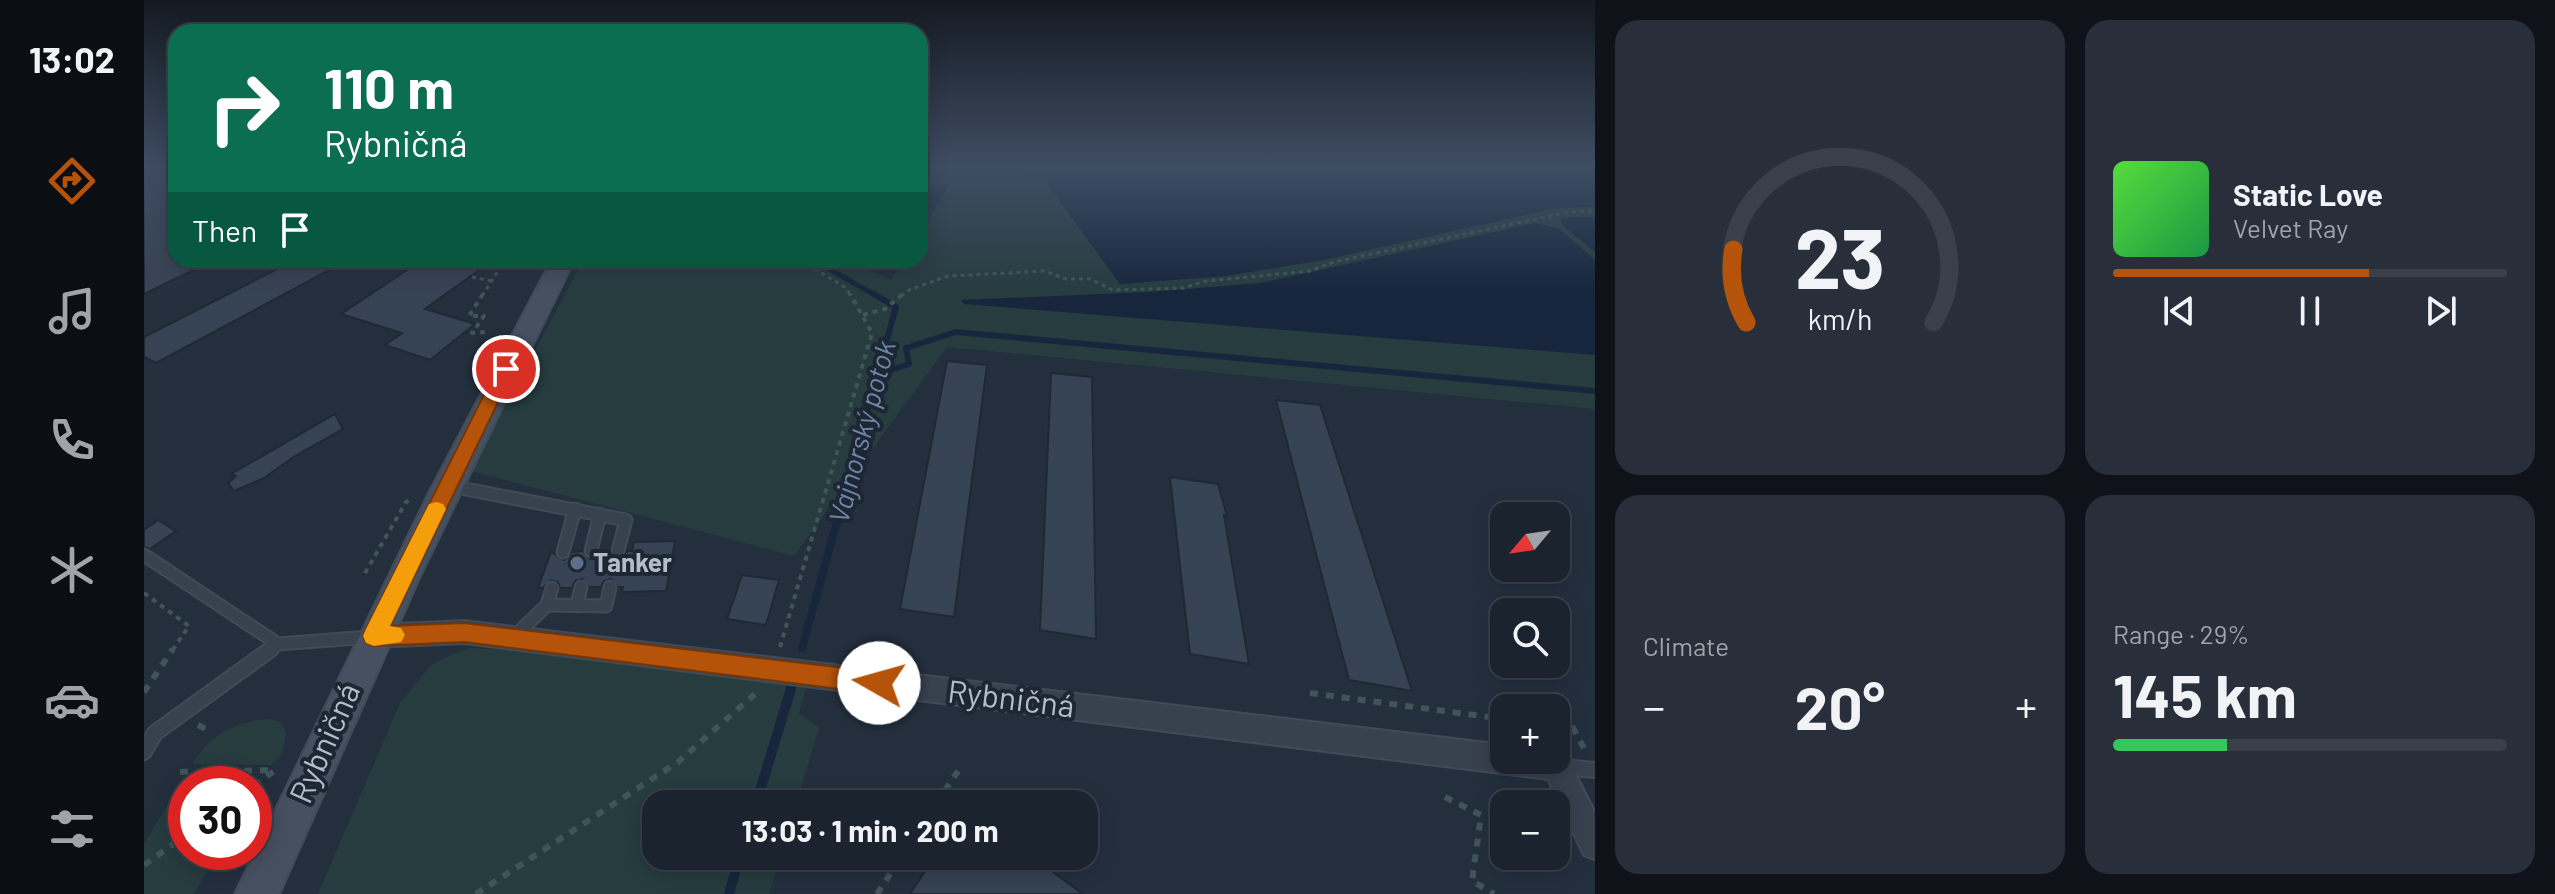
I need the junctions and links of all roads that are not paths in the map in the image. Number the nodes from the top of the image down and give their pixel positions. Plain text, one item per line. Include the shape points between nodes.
1 (559, 268) edge
2 (448, 486) junction
3 (575, 509) junction
4 (600, 514) junction
5 (591, 551) dead end
6 (618, 551) dead end
7 (563, 552) dead end
8 (144, 555) edge
9 (581, 587) dead end
10 (610, 587) dead end
11 (552, 588) dead end
12 (547, 605) junction
13 (577, 606) junction
14 (374, 636) junction
15 (512, 638) junction
16 (278, 644) junction
17 (144, 752) edge
18 (1490, 758) edge
19 (1570, 767) edge
20 (1595, 770) edge
21 (1560, 774) edge
22 (1595, 844) edge
23 (257, 894) edge

1 - 2 main road, Rybničná
2 - 3 lane
2 - 14 main road, Rybničná
3 - 4 lane
3 - 7 lane
4 - 5 lane
4 - 6 lane via 626,520
8 - 16 lane
9 - 13 lane
10 - 13 lane via 606,606
11 - 12 lane
12 - 13 lane
12 - 15 lane
14 - 15 street, Rybničná via 464,632
14 - 16 lane
14 - 23 main road, Rybničná
15 - 18 street, Rybničná via 785,667
16 - 17 lane via 155,733
19 - 20 lane
21 - 22 street

